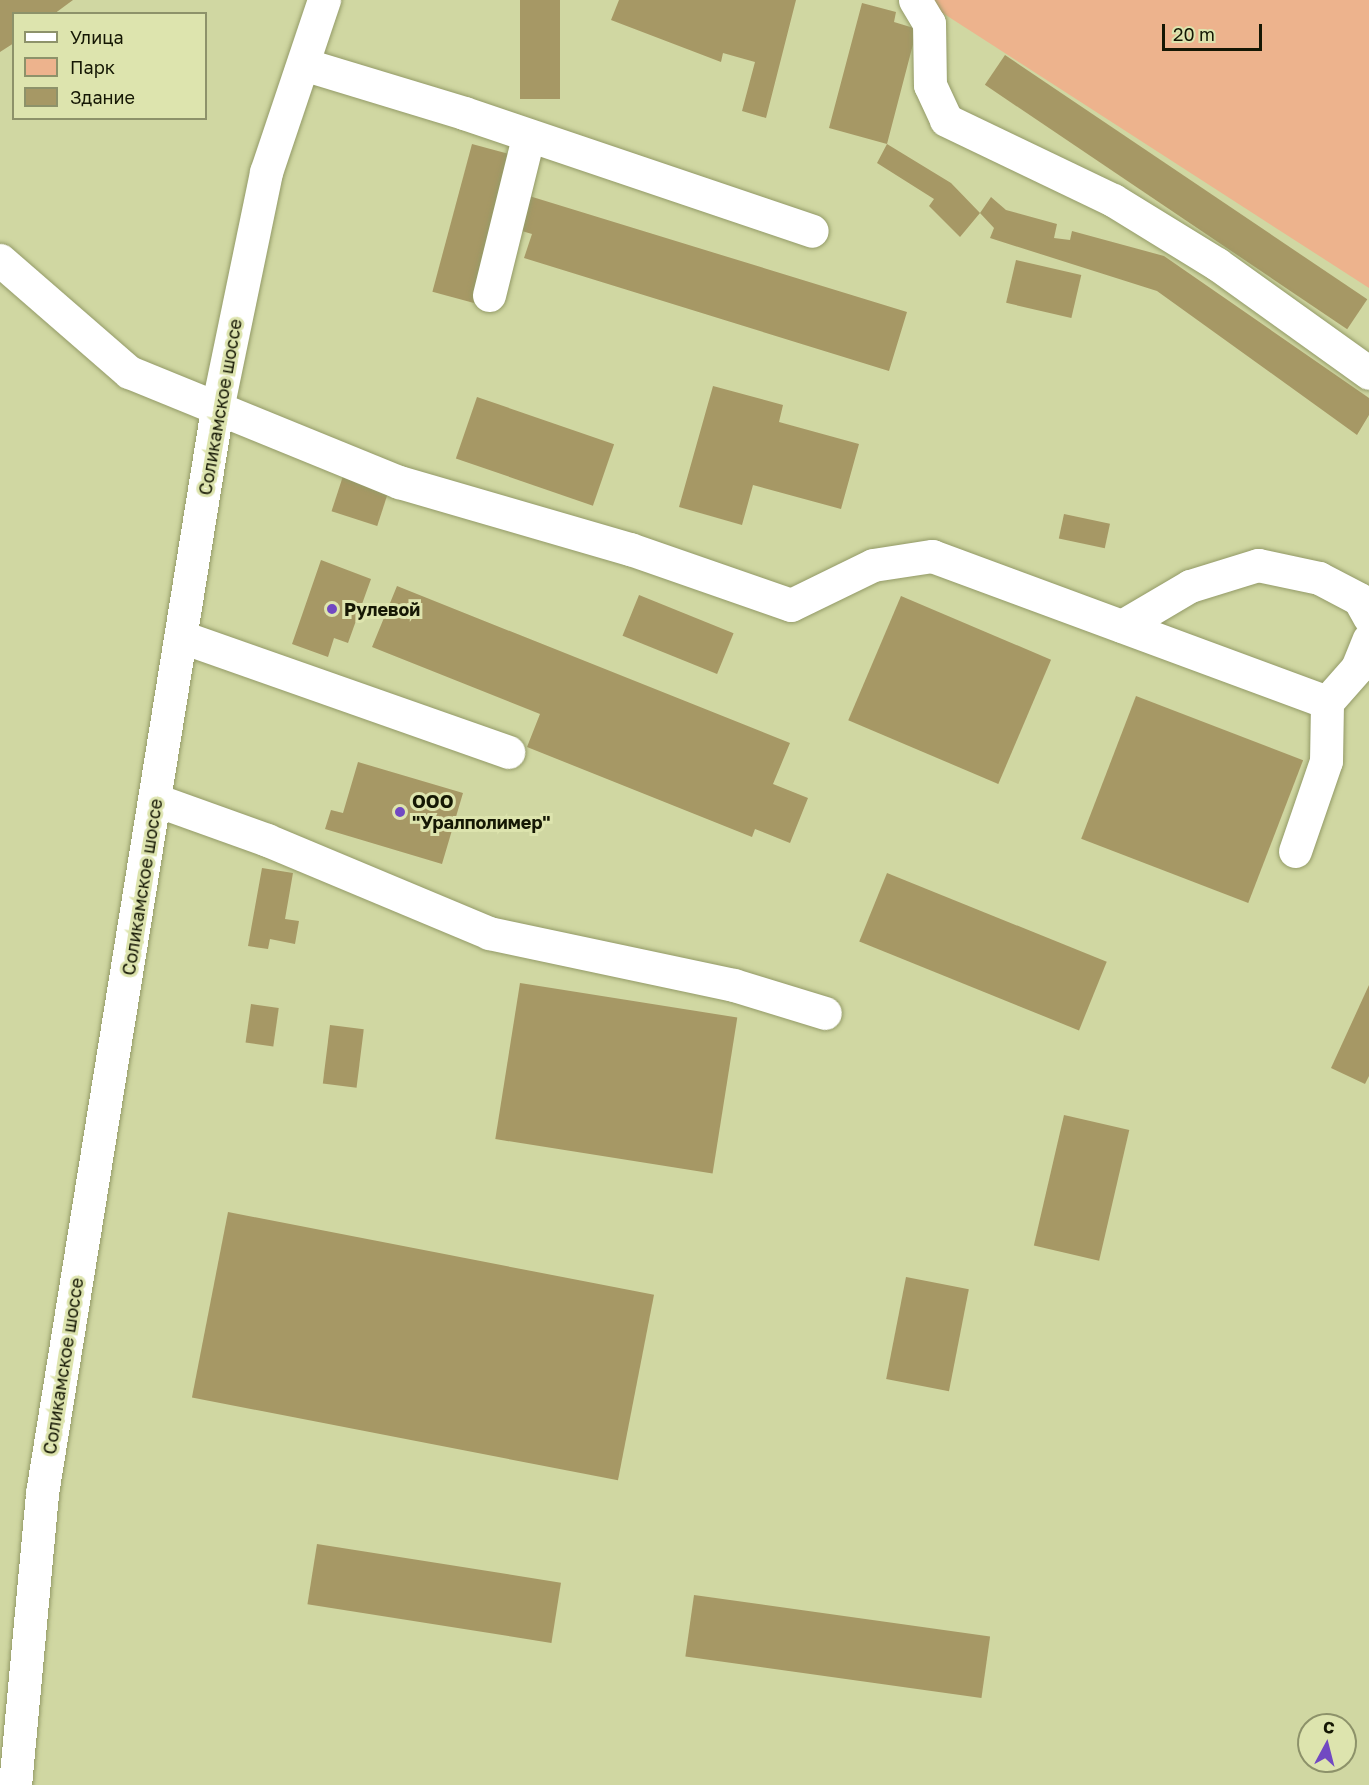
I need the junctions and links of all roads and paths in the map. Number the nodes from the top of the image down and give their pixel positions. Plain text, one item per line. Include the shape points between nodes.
1 (324, 0) edge
2 (915, 0) edge
3 (303, 64) junction
4 (528, 137) junction
5 (812, 231) dead end
6 (0, 260) edge
7 (489, 296) dead end
8 (1369, 373) edge
9 (218, 409) junction
10 (1369, 617) edge
11 (1122, 626) junction
12 (182, 638) junction
13 (1369, 639) edge
14 (1327, 702) junction
15 (508, 752) dead end
16 (156, 800) junction
17 (1294, 851) dead end
18 (825, 1013) dead end
19 (15, 1785) edge

1 - 3 main road, Соликамское шоссе
2 - 8 main road via 929,23 930,85 946,120 1113,200 1218,264
3 - 4 main road
3 - 9 main road, Соликамское шоссе via 266,172
4 - 5 main road
4 - 7 main road
6 - 9 main road via 129,372
9 - 11 main road via 399,483 630,549 791,605 873,565 932,556
9 - 12 main road, Соликамское шоссе
10 - 11 main road via 1359,599 1319,578 1258,565 1190,586
11 - 14 main road
12 - 15 main road
12 - 16 main road, Соликамское шоссе
13 - 14 main road via 1357,668
14 - 17 main road via 1326,761
16 - 18 main road via 267,840 489,933 734,985
16 - 19 main road, Соликамское шоссе via 42,1493

